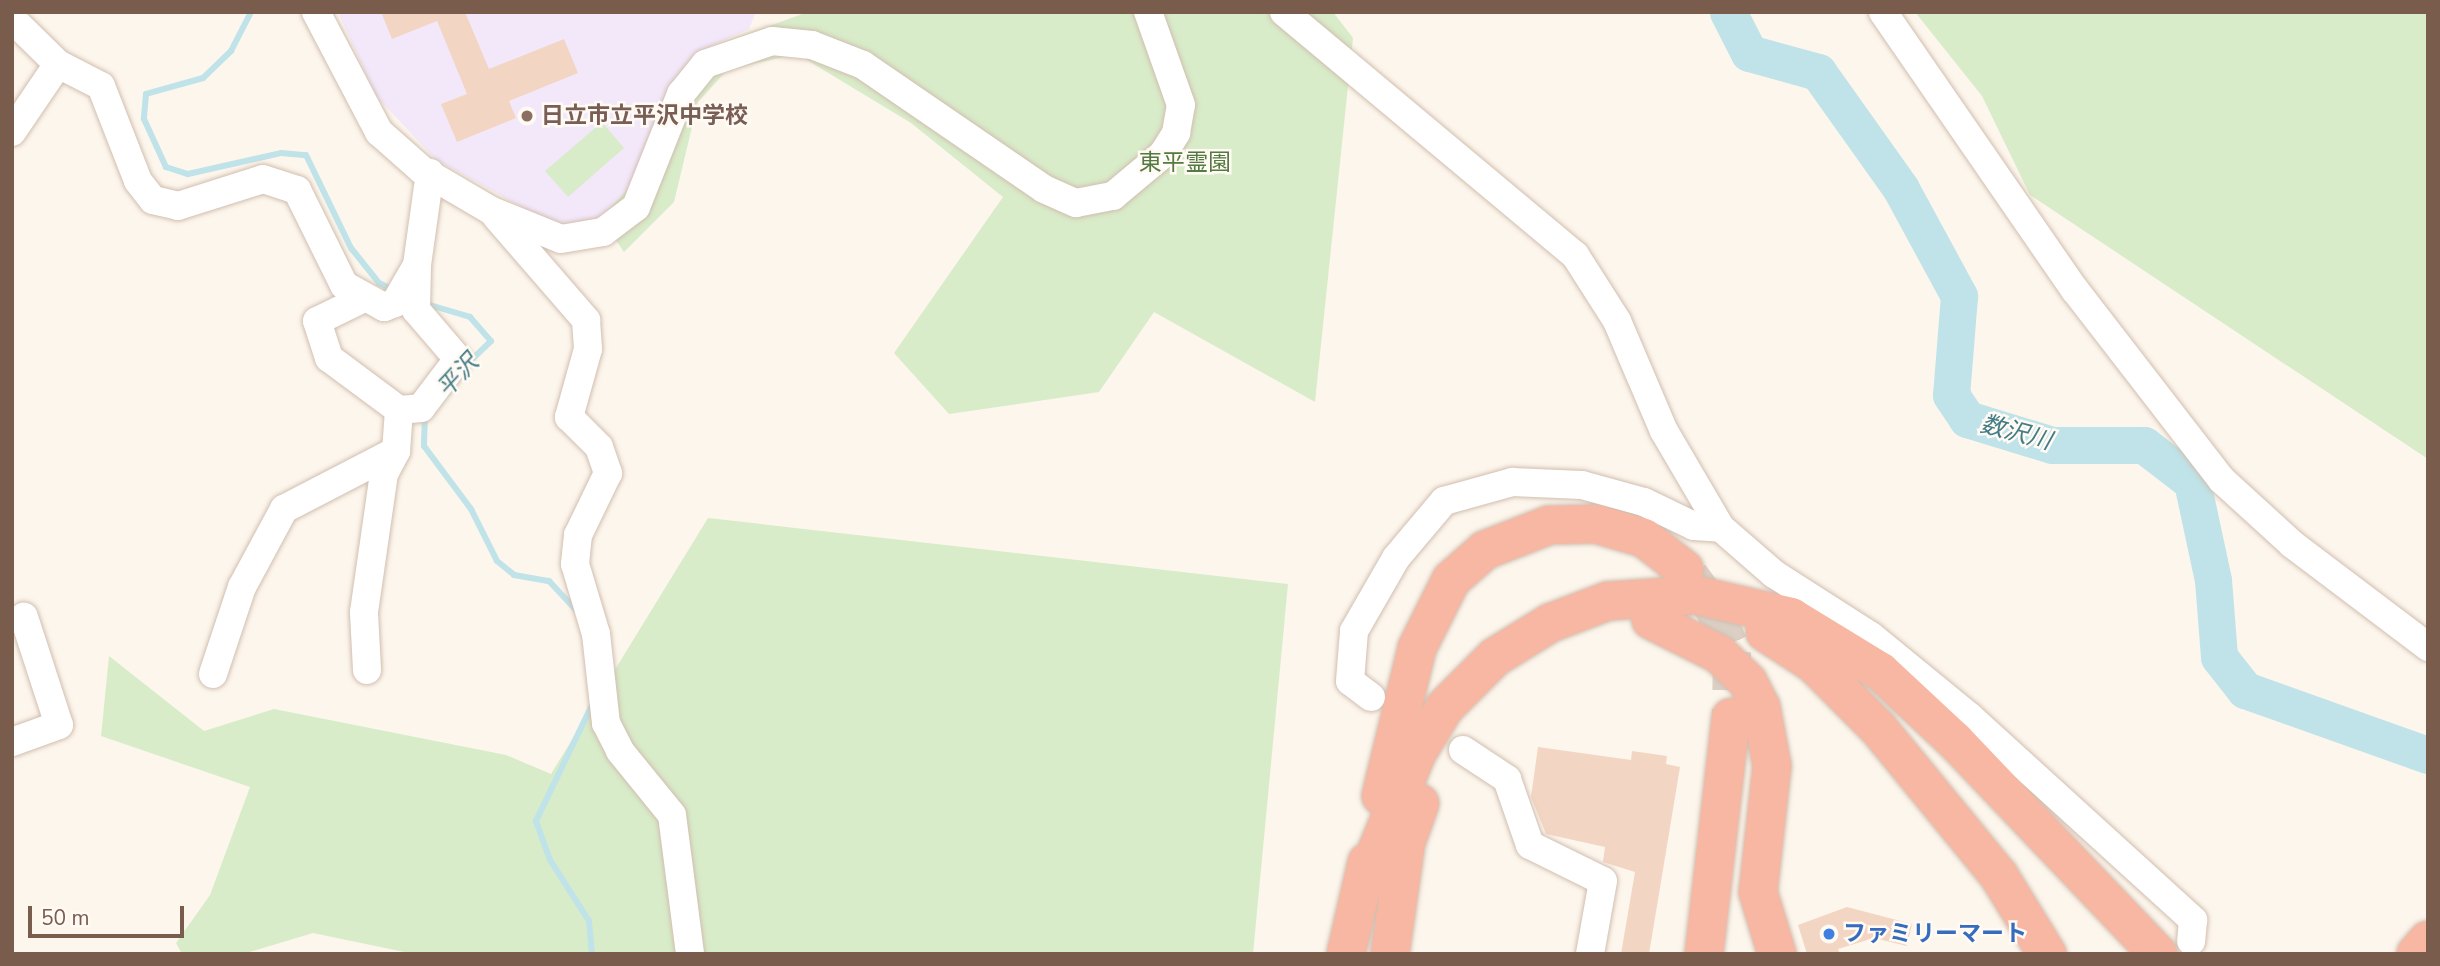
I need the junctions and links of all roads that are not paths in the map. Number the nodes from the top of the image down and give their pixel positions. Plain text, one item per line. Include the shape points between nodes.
1 (316, 12) edge
2 (1148, 12) edge
3 (1284, 12) edge
4 (1883, 12) edge
5 (12, 19) edge
6 (58, 64) junction
7 (12, 132) edge
8 (430, 173) junction
9 (492, 211) junction
10 (410, 291) junction
11 (362, 299) junction
12 (399, 410) junction
13 (396, 451) junction
14 (1721, 528) junction
15 (1685, 569) tunnel mouth
16 (24, 617) dead end
17 (1651, 620) junction
18 (1765, 632) junction
19 (2428, 647) edge
20 (367, 670) dead end
21 (214, 674) dead end
22 (1371, 697) dead end
23 (1731, 719) tunnel mouth
24 (12, 742) edge
25 (1463, 750) dead end
26 (1362, 887) junction
27 (2428, 940) edge
28 (2175, 947) edge
29 (690, 954) edge
30 (1346, 954) edge
31 (1390, 954) edge
32 (1590, 954) edge
33 (1704, 954) edge
34 (1777, 954) edge
35 (2047, 954) edge
36 (2130, 954) edge
37 (2416, 954) edge

1 - 8 street via 379,132
2 - 9 street via 1181,105 1176,133 1147,172 1101,200 1076,203 1044,188 863,65 812,45 772,41 705,64 681,94 636,207 603,232 561,239
3 - 14 street via 1575,255 1617,321 1664,431
4 - 19 street via 2075,290 2222,480 2292,544
5 - 6 street
6 - 7 street
6 - 11 street via 101,86 138,181 153,200 178,206 263,179 297,190 344,285
8 - 9 street
8 - 10 street
9 - 29 street via 586,320 588,349 570,404 599,447 608,473 578,535 575,564 596,634 606,723 620,751 672,815
10 - 11 street
10 - 12 street via 458,359 421,408
11 - 12 street via 317,321 329,358
12 - 13 street
13 - 20 street via 384,474 364,612
13 - 21 street via 284,509 242,587
14 - 22 street via 1694,526 1644,502 1582,485 1512,482 1444,501 1395,558 1354,631 1350,681
14 - 28 street via 1774,574 1871,636 1970,717 2193,920
15 - 26 highway via 1622,529 1571,523 1505,539 1451,580 1410,669
16 - 24 street via 59,724
17 - 18 highway via 1730,623
17 - 31 highway via 1554,649 1479,703 1422,798 1406,842
17 - 34 highway via 1718,654 1748,682 1761,707 1772,766 1758,892
18 - 35 highway via 1813,663 1878,728 1999,876
18 - 36 highway via 1839,665 1913,723
23 - 33 highway
25 - 32 street via 1507,779 1530,845 1603,881
26 - 28 highway via 1417,753 1446,707 1494,657 1550,622 1608,601 1696,595 1791,617 1881,672
26 - 30 highway
27 - 37 highway

